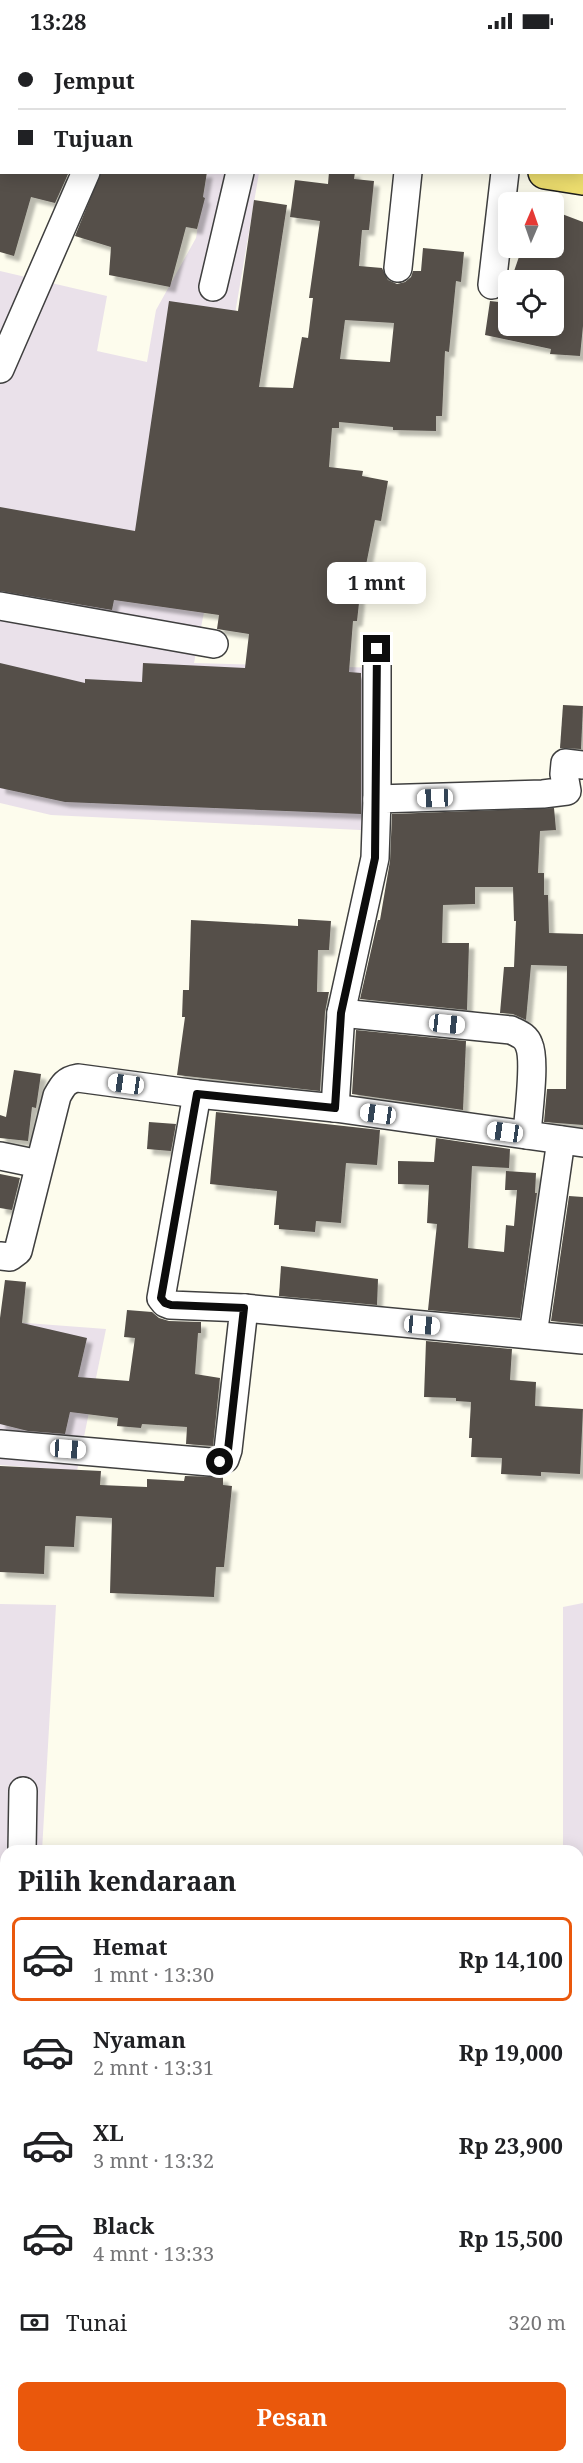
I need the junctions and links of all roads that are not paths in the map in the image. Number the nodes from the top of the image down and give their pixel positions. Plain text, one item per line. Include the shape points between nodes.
1 (85, 174) edge
2 (240, 174) edge
3 (408, 174) edge
4 (505, 174) edge
5 (558, 174) edge
6 (583, 178) edge
7 (398, 268) dead end
8 (492, 285) dead end
9 (213, 287) dead end
10 (0, 369) edge
11 (0, 606) edge
12 (214, 644) dead end
13 (377, 649) dead end
14 (583, 765) edge
15 (376, 799) junction
16 (341, 1013) junction
17 (197, 1094) junction
18 (335, 1108) junction
19 (526, 1135) junction
20 (572, 1142) edge
21 (0, 1156) edge
22 (39, 1164) junction
23 (0, 1256) edge
24 (244, 1308) junction
25 (533, 1335) junction
26 (583, 1340) edge
27 (0, 1444) edge
28 (23, 1791) dead end
29 (22, 1845) edge

1 - 10 street
2 - 9 street
3 - 7 street
4 - 8 street
5 - 6 main road
11 - 12 street
13 - 15 street
14 - 15 street via 565,764 567,791
15 - 16 street via 375,858
16 - 18 street
16 - 19 street via 512,1030 524,1036 530,1046 531,1061
17 - 18 street
17 - 22 street via 69,1079 57,1095
17 - 24 street via 161,1298 171,1305
18 - 19 street
19 - 20 street
20 - 25 street
21 - 22 street
22 - 23 street via 18,1251 10,1257
24 - 25 street
24 - 27 street via 228,1450 220,1462
25 - 26 street
28 - 29 street

